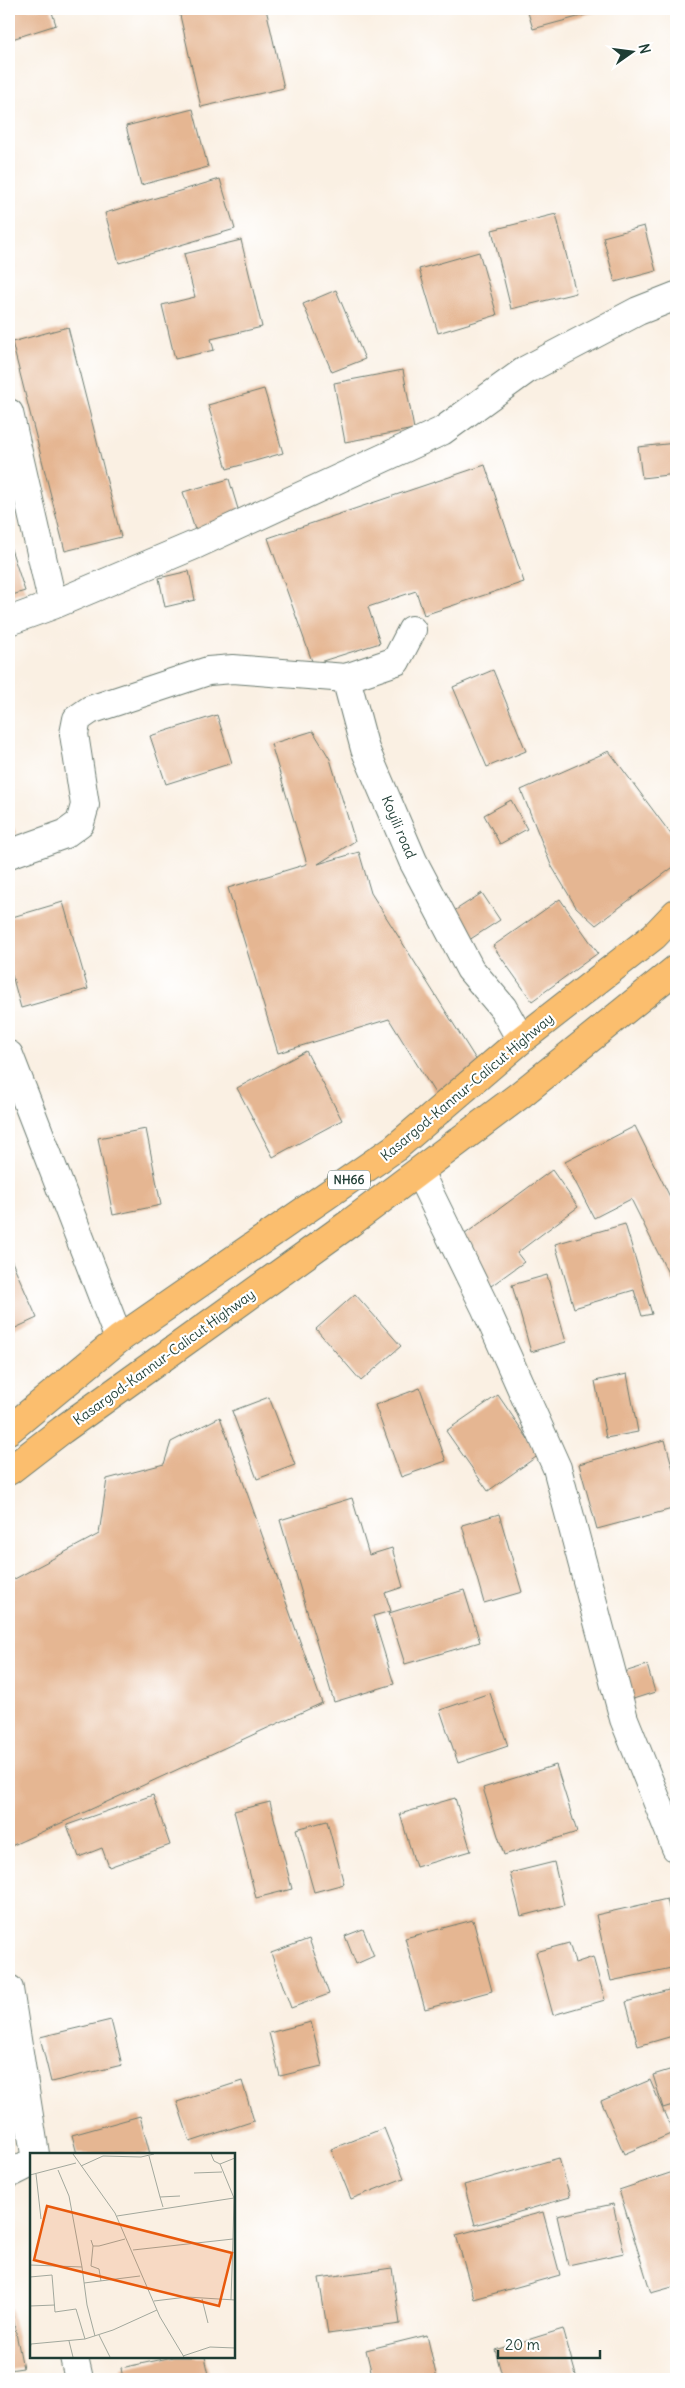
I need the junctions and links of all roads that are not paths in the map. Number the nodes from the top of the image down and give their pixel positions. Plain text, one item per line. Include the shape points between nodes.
1 (676, 296) edge
2 (9, 413) edge
3 (53, 605) junction
4 (9, 621) edge
5 (412, 630) dead end
6 (346, 678) junction
7 (9, 854) edge
8 (676, 913) edge
9 (676, 968) edge
10 (522, 1040) junction
11 (9, 1055) edge
12 (419, 1172) junction
13 (119, 1339) junction
14 (9, 1430) edge
15 (9, 1471) edge
16 (676, 1848) edge
17 (9, 1988) edge
18 (35, 2153) edge
19 (30, 2164) edge
20 (9, 2174) edge
21 (74, 2358) edge
22 (79, 2379) edge

1 - 3 street via 638,311 526,370 442,431 197,544
2 - 3 street
3 - 4 street
5 - 6 street via 396,661
6 - 7 street via 208,670 90,710 77,719 74,734 85,805 80,823 65,834
6 - 10 street, Koyili road via 365,749 413,861 470,969 504,1008
8 - 10 highway, Kasargod-Kannur-Calicut Highway / NH66 via 654,936
9 - 12 highway, Kasargod-Kannur-Calicut Highway / NH66 via 528,1089
10 - 13 highway, Kasargod-Kannur-Calicut Highway / NH66 via 395,1148
11 - 13 street
12 - 15 highway, Kasargod-Kannur-Calicut Highway / NH66
12 - 16 street via 485,1307 557,1468 624,1719
13 - 14 highway, Kasargod-Kannur-Calicut Highway / NH66
17 - 18 street
19 - 20 street
21 - 22 street

